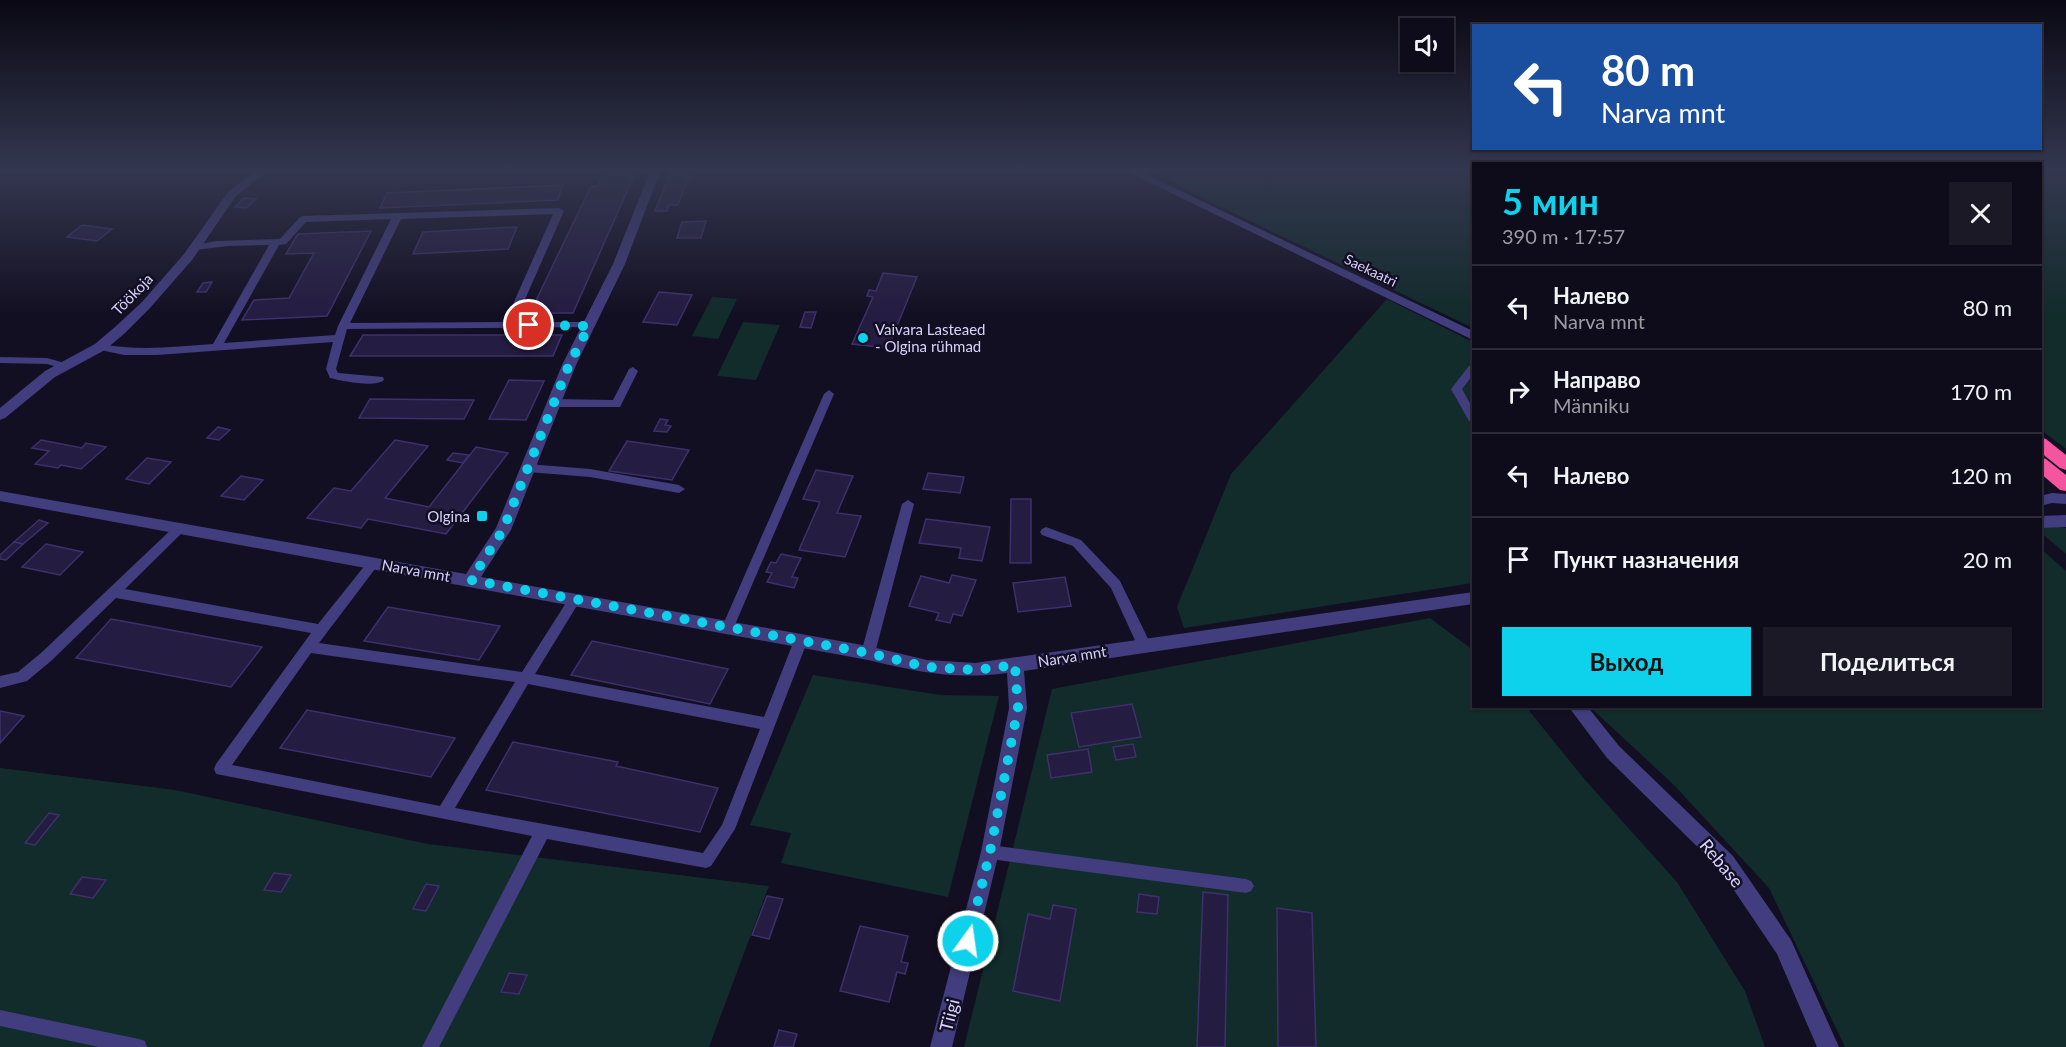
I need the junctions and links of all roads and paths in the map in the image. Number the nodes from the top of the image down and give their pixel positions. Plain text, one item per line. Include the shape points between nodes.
1 (215, 218) edge
2 (330, 218) edge
3 (397, 218) edge
4 (556, 218) edge
5 (637, 218) edge
6 (1228, 218) edge
7 (275, 243) junction
8 (195, 247) junction
9 (509, 325) junction
10 (343, 326) junction
11 (589, 326) junction
12 (1472, 336) edge
13 (338, 338) junction
14 (100, 347) junction
15 (217, 347) junction
16 (0, 360) edge
17 (64, 366) junction
18 (1472, 369) edge
19 (633, 371) dead end
20 (379, 380) dead end
21 (829, 394) dead end
22 (554, 403) junction
23 (0, 416) edge
24 (1472, 416) edge
25 (2042, 445) edge
26 (2065, 463) edge
27 (2042, 465) edge
28 (528, 468) junction
29 (2066, 484) edge
30 (679, 489) dead end
31 (0, 496) edge
32 (2066, 499) edge
33 (2042, 500) edge
34 (908, 504) dead end
35 (2066, 521) edge
36 (2042, 522) edge
37 (180, 528) junction
38 (1046, 532) dead end
39 (374, 562) junction
40 (471, 580) junction
41 (113, 592) junction
42 (1472, 598) edge
43 (575, 599) junction
44 (728, 627) junction
45 (321, 630) junction
46 (800, 642) junction
47 (1144, 645) junction
48 (308, 647) junction
49 (868, 653) junction
50 (1015, 665) junction
51 (525, 678) junction
52 (0, 682) edge
53 (1578, 708) edge
54 (767, 724) junction
55 (444, 813) junction
56 (543, 831) junction
57 (990, 852) junction
58 (1246, 886) dead end
59 (0, 1018) edge
60 (139, 1047) edge
61 (430, 1047) edge
62 (941, 1047) edge
63 (1828, 1047) edge

1 - 8 street, Töökoja
2 - 7 lane via 303,219 288,238
3 - 10 lane
4 - 9 lane
5 - 11 street
6 - 12 street, Saekaatri
7 - 8 lane via 222,242
7 - 15 lane
8 - 14 street, Töökoja via 146,305
9 - 10 lane
9 - 11 lane
10 - 13 lane
11 - 22 street
13 - 15 lane
13 - 20 lane via 331,369 334,375
14 - 15 lane via 124,352
14 - 17 street, Töökoja
16 - 17 lane via 47,361
17 - 23 street, Töökoja
18 - 24 lane via 1456,389
19 - 22 lane via 616,404
21 - 44 lane
22 - 28 street
25 - 26 highway
27 - 29 highway
28 - 30 lane via 590,473
28 - 40 street via 503,530
31 - 37 street, Narva mnt
32 - 33 street
34 - 49 lane
35 - 36 street
37 - 39 street, Narva mnt
37 - 41 lane
38 - 47 lane via 1077,543 1116,585
39 - 40 street, Narva mnt
39 - 45 lane
40 - 43 street, Narva mnt
41 - 45 lane
41 - 52 lane via 46,657 22,676
42 - 47 street, Narva mnt
43 - 44 street, Narva mnt
43 - 51 lane
44 - 46 street, Narva mnt
45 - 48 lane
46 - 49 street, Narva mnt
46 - 54 lane
47 - 50 street, Narva mnt
48 - 51 lane
48 - 55 lane via 221,770
49 - 50 street, Narva mnt via 927,667 975,670
50 - 57 street, Tiigi via 1018,708
51 - 54 lane
51 - 55 lane
53 - 63 street, Rebase via 1613,752 1726,862 1784,947
54 - 56 lane via 728,829 706,861
55 - 56 lane
56 - 61 lane
57 - 58 lane
57 - 62 street, Tiigi
59 - 60 lane

